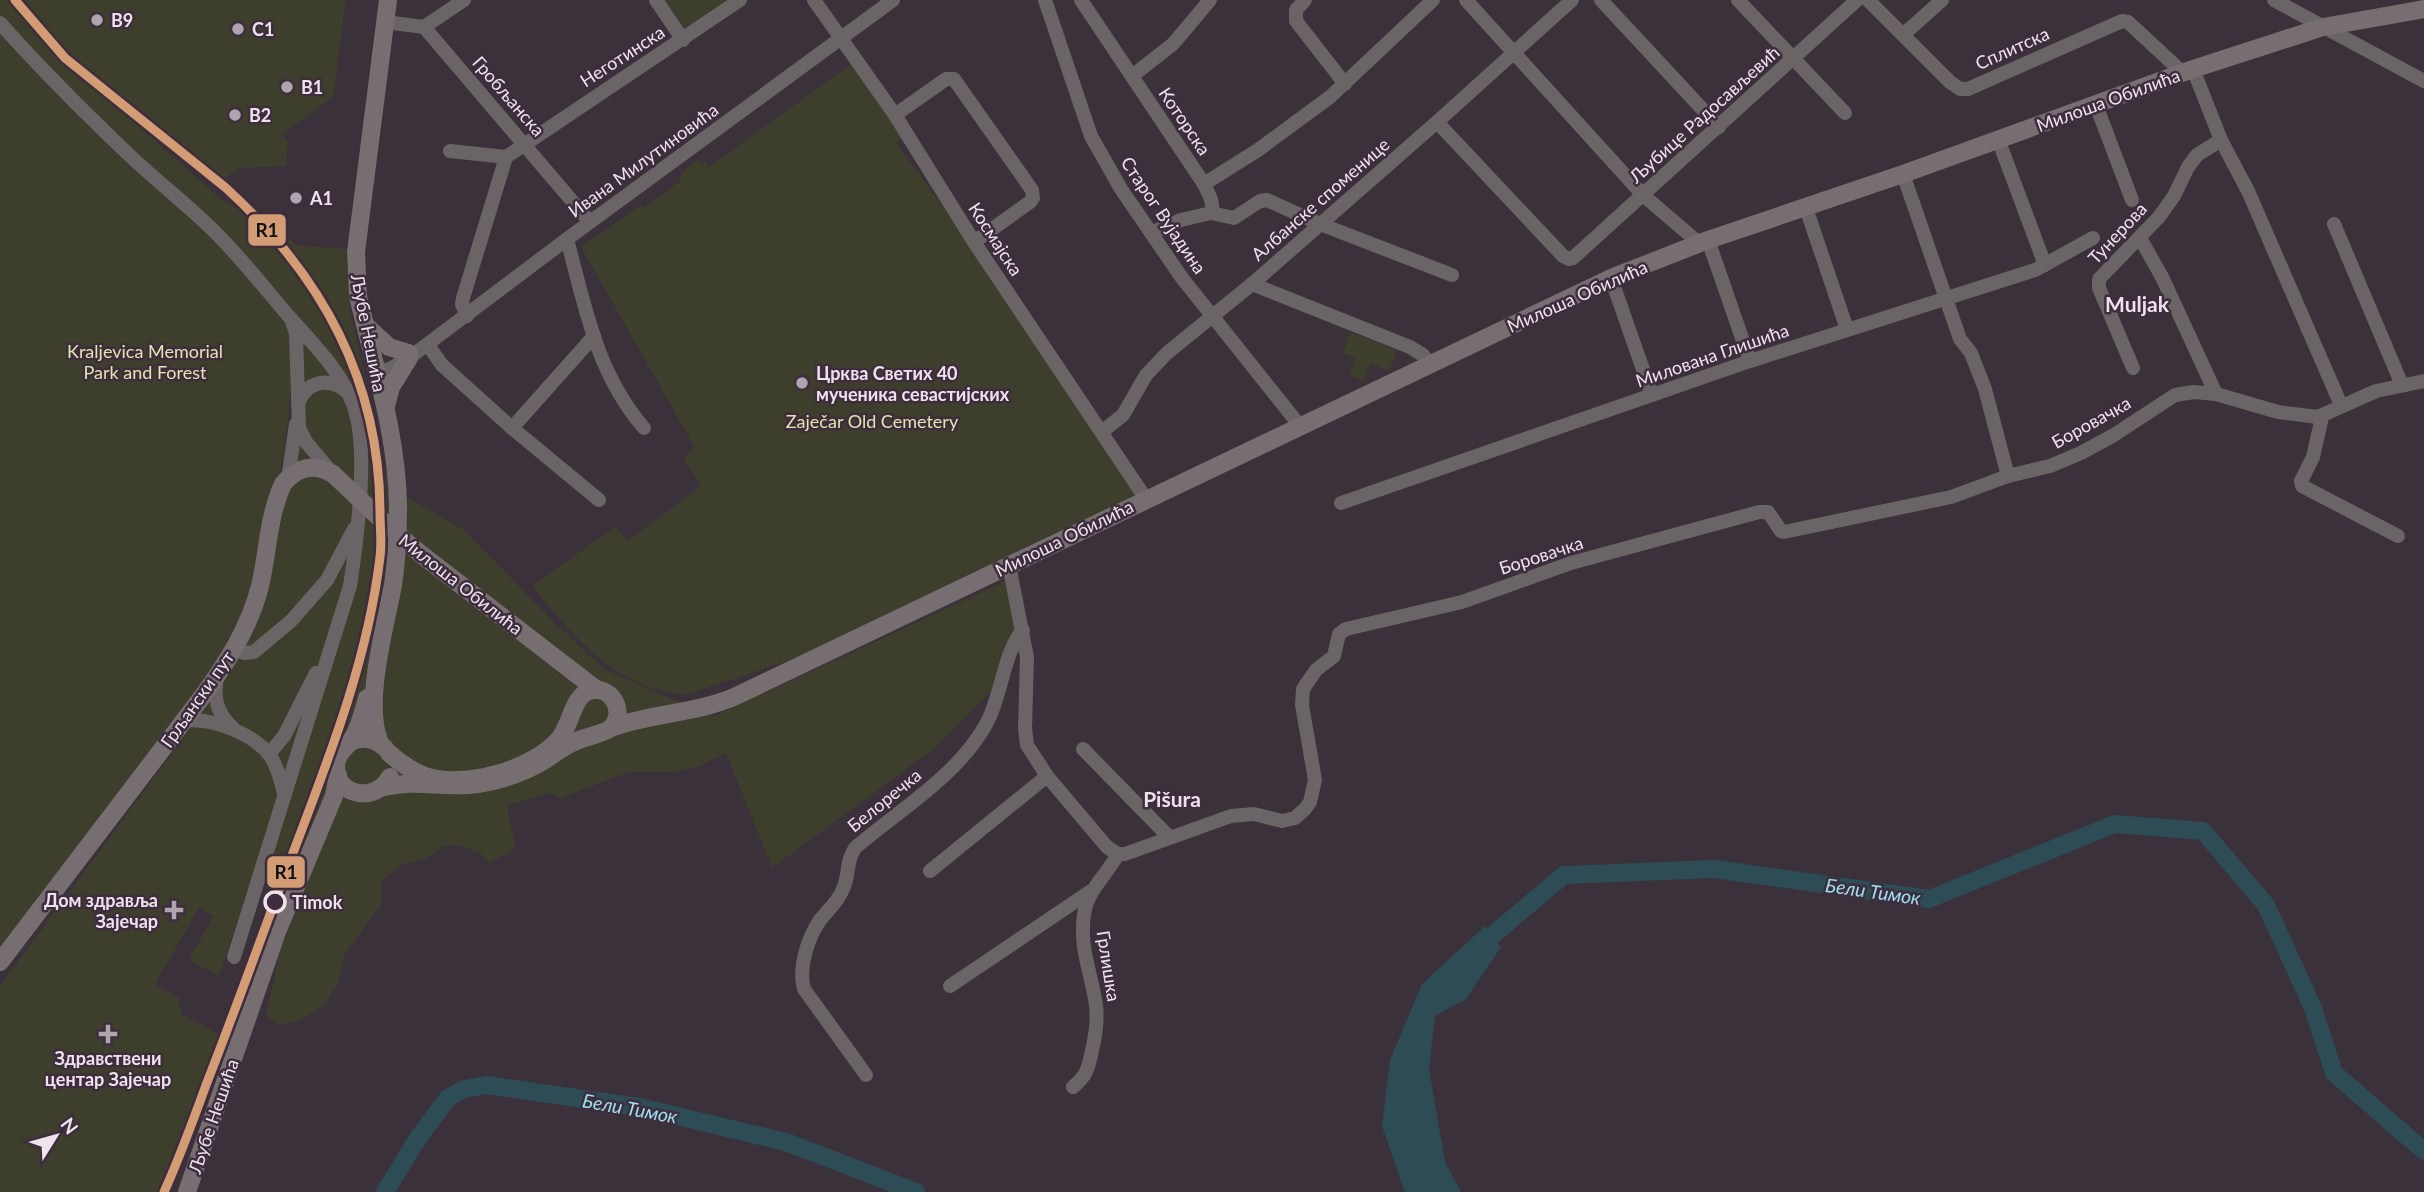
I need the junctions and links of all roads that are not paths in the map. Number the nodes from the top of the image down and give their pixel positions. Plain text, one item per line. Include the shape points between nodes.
1 (387, 0) edge
2 (437, 0) edge
3 (464, 0) edge
4 (656, 0) edge
5 (740, 0) edge
6 (814, 0) edge
7 (893, 0) edge
8 (1045, 0) edge
9 (1081, 0) edge
10 (1210, 0) edge
11 (1305, 0) edge
12 (1433, 0) edge
13 (1466, 0) edge
14 (1572, 0) edge
15 (1601, 0) edge
16 (1738, 0) edge
17 (1857, 0) edge
18 (1868, 0) edge
19 (1942, 0) edge
20 (2274, 0) edge
21 (2424, 9) edge
22 (440, 16) junction
23 (385, 22) junction
24 (0, 23) edge
25 (424, 27) junction
26 (2323, 27) junction
27 (1903, 36) junction
28 (842, 38) junction
29 (682, 40) junction
30 (1513, 52) junction
31 (1793, 60) junction
32 (2188, 71) junction
33 (1132, 76) junction
34 (2424, 80) edge
35 (1345, 84) junction
36 (2096, 105) junction
37 (1845, 113) dead end
38 (895, 115) junction
39 (1437, 122) junction
40 (1719, 127) junction
41 (1998, 139) junction
42 (2221, 140) junction
43 (525, 143) junction
44 (450, 151) dead end
45 (506, 157) junction
46 (1903, 174) junction
47 (1204, 184) junction
48 (1643, 195) junction
49 (2132, 200) dead end
50 (1806, 208) junction
51 (1211, 213) junction
52 (590, 222) junction
53 (1320, 224) junction
54 (2334, 224) dead end
55 (1151, 233) junction
56 (2094, 238) dead end
57 (2140, 238) junction
58 (567, 239) junction
59 (974, 242) junction
60 (1704, 242) junction
61 (2045, 265) junction
62 (1452, 275) dead end
63 (1611, 278) junction
64 (1252, 284) junction
65 (1945, 298) junction
66 (467, 316) junction
67 (1213, 316) junction
68 (290, 317) junction
69 (365, 325) junction
70 (1847, 329) junction
71 (594, 336) junction
72 (416, 352) junction
73 (1750, 361) junction
74 (1430, 363) junction
75 (375, 367) junction
76 (2133, 369) dead end
77 (2424, 381) edge
78 (2402, 385) junction
79 (347, 392) junction
80 (2216, 394) junction
81 (1652, 395) junction
82 (2341, 405) junction
83 (385, 410) junction
84 (297, 412) junction
85 (2322, 417) junction
86 (1300, 426) junction
87 (512, 428) junction
88 (644, 428) dead end
89 (1103, 431) junction
90 (333, 474) junction
91 (2008, 476) junction
92 (288, 478) junction
93 (1146, 499) junction
94 (599, 500) dead end
95 (1341, 503) dead end
96 (358, 522) junction
97 (2398, 536) dead end
98 (1009, 565) junction
99 (385, 624) junction
100 (1023, 630) junction
101 (334, 638) junction
102 (533, 641) junction
103 (233, 649) junction
104 (217, 676) junction
105 (768, 682) junction
106 (605, 694) junction
107 (575, 709) junction
108 (184, 721) junction
109 (611, 728) junction
110 (234, 729) junction
111 (593, 733) junction
112 (350, 742) junction
113 (385, 748) junction
114 (1083, 749) dead end
115 (269, 754) junction
116 (338, 775) junction
117 (1047, 776) junction
118 (384, 787) junction
119 (284, 795) junction
120 (363, 795) junction
121 (1169, 838) junction
122 (1118, 854) junction
123 (930, 871) dead end
124 (296, 883) junction
125 (1093, 890) junction
126 (234, 957) dead end
127 (0, 962) edge
128 (950, 986) dead end
129 (866, 1075) dead end
130 (1073, 1087) dead end
131 (187, 1192) edge

1 - 23 main road, Љубе Нешића
2 - 22 street
3 - 22 street
4 - 29 street
5 - 29 street, Неготинска
6 - 28 street, Космајска
7 - 28 street, Ивана Милутиновића
8 - 55 street, Старог Вујадина via 1091,136
9 - 33 street, Которска
10 - 33 street via 1173,44
11 - 35 street via 1296,10 1296,21
12 - 35 street
13 - 30 street
14 - 30 street, Албанске споменице
15 - 40 street
16 - 31 street
17 - 31 street, Љубице Радосављевић
18 - 27 street, Сплитска
19 - 27 street
20 - 26 street
21 - 26 main road, Милоша Обилића
22 - 25 street
23 - 25 street
23 - 69 main road, Љубе Нешића via 356,252 356,284
24 - 68 street via 41,69 218,236
25 - 43 street, Гробљанска
26 - 32 main road, Милоша Обилића
26 - 34 street
27 - 32 street, Сплитска via 1950,82 1964,89 2122,21
28 - 38 street, Космајска
28 - 52 street, Ивана Милутиновића
29 - 43 street, Неготинска
30 - 39 street, Албанске споменице
30 - 48 street
31 - 37 street
31 - 40 street, Љубице Радосављевић
32 - 36 main road, Милоша Обилића
32 - 42 street
33 - 47 street, Которска
35 - 47 street
36 - 41 main road, Милоша Обилића
36 - 49 street
38 - 59 street, Космајска
38 - 59 street via 952,78 957,80 1032,190 1030,202
39 - 48 street, Љубице Радосављевић via 1569,259
39 - 53 street, Албанске споменице
40 - 48 street, Љубице Радосављевић
41 - 46 main road, Милоша Обилића
41 - 61 street
42 - 57 street, Тунерова via 2192,161 2174,196
42 - 82 street via 2248,191
43 - 45 street, Неготинска
43 - 52 street, Гробљанска
44 - 45 street
45 - 66 street via 463,299
46 - 50 main road, Милоша Обилића
46 - 65 street
47 - 51 street, Которска via 1213,205
48 - 60 street
50 - 60 main road, Милоша Обилића
50 - 70 street
51 - 53 street via 1234,219 1267,200
51 - 55 street
52 - 58 street, Ивана Милутиновића
53 - 62 street
53 - 64 street, Албанске споменице
54 - 78 street
55 - 67 street, Старог Вујадина
56 - 61 street, Милована Глишића
57 - 76 street, Тунерова via 2098,284
57 - 80 street
58 - 66 street, Ивана Милутиновића
58 - 71 street
59 - 89 street, Космајска
60 - 63 main road, Милоша Обилића
60 - 73 street
61 - 65 street, Милована Глишића
63 - 74 main road, Милоша Обилића
63 - 81 street
64 - 67 street, Албанске споменице
64 - 74 street via 1410,347
65 - 70 street, Милована Глишића
65 - 91 street via 1985,389
66 - 72 street, Ивана Милутиновића
67 - 86 street, Старог Вујадина
67 - 89 street, Албанске споменице via 1154,366 1129,408
68 - 79 street
68 - 84 street via 296,334
69 - 72 main road via 388,347
69 - 75 main road, Љубе Нешића
70 - 73 street, Милована Глишића
71 - 87 street
71 - 88 street via 621,399
72 - 75 street, Ивана Милутиновића via 386,357
72 - 83 main road via 391,387
72 - 87 street via 442,365
73 - 81 street, Милована Глишића
74 - 86 main road, Милоша Обилића
75 - 83 main road, Љубе Нешића
77 - 78 street
78 - 82 street
79 - 84 street via 333,383 314,384 301,396
79 - 96 street via 359,432
80 - 85 street, Боровачка via 2278,412
80 - 91 street, Боровачка via 2175,395 2081,453
81 - 95 street, Милована Глишића
82 - 85 street
83 - 99 main road, Љубе Нешића via 398,509
84 - 90 street via 303,438
84 - 92 street
85 - 97 street via 2302,486
86 - 93 main road, Милоша Обилића
87 - 94 street
89 - 93 street, Космајска
90 - 92 main road via 307,467
90 - 102 main road, Милоша Обилића, bridge via 422,555
91 - 121 street, Боровачка via 1951,497 1790,532 1781,531 1768,512 1759,512 1571,564 1462,602 1346,629 1339,634 1334,656 1316,670 1303,689 1315,780 1305,809 1282,821 1254,814 1231,816
92 - 103 main road, Грљански пут via 279,492 257,597
93 - 98 main road, Милоша Обилића
96 - 101 street via 350,586
96 - 103 street via 327,580 297,614 254,652
98 - 100 street
98 - 105 main road, Милоша Обилића
99 - 112 main road via 362,716
99 - 113 main road via 372,707 374,726
100 - 117 street via 1026,739
100 - 129 street, Белоречка via 984,729 933,786 855,848 848,858 843,892 809,942 802,971 804,989
101 - 115 street via 284,736
101 - 119 street
102 - 106 main road, Милоша Обилића
102 - 107 main road, Милоша Обилића via 565,678
103 - 104 main road, Грљански пут
104 - 108 main road, Грљански пут
104 - 110 street via 217,706
105 - 106 main road, Милоша Обилића via 663,711 636,708
105 - 109 main road, Милоша Обилића via 721,703
106 - 107 main road via 584,694
106 - 109 main road via 618,712
107 - 111 main road via 580,727
107 - 113 main road via 560,738 546,751 491,775 426,776 406,767
108 - 110 street via 204,720
108 - 127 main road, Грљански пут
109 - 111 main road
110 - 115 street
111 - 118 main road via 531,768 496,780
112 - 113 main road via 364,738
112 - 116 main road via 338,758
113 - 118 main road via 392,772
114 - 121 street
115 - 119 street
116 - 120 main road via 346,788
116 - 124 main road, Љубе Нешића via 334,796
117 - 122 street
117 - 123 street
118 - 120 main road
119 - 126 street
120 - 124 main road, Љубе Нешића via 332,816
121 - 122 street, Боровачка
122 - 125 street, Грлишка
124 - 131 main road, Љубе Нешића
125 - 128 street
125 - 130 street, Грлишка via 1087,898 1082,937 1097,1022 1087,1072

